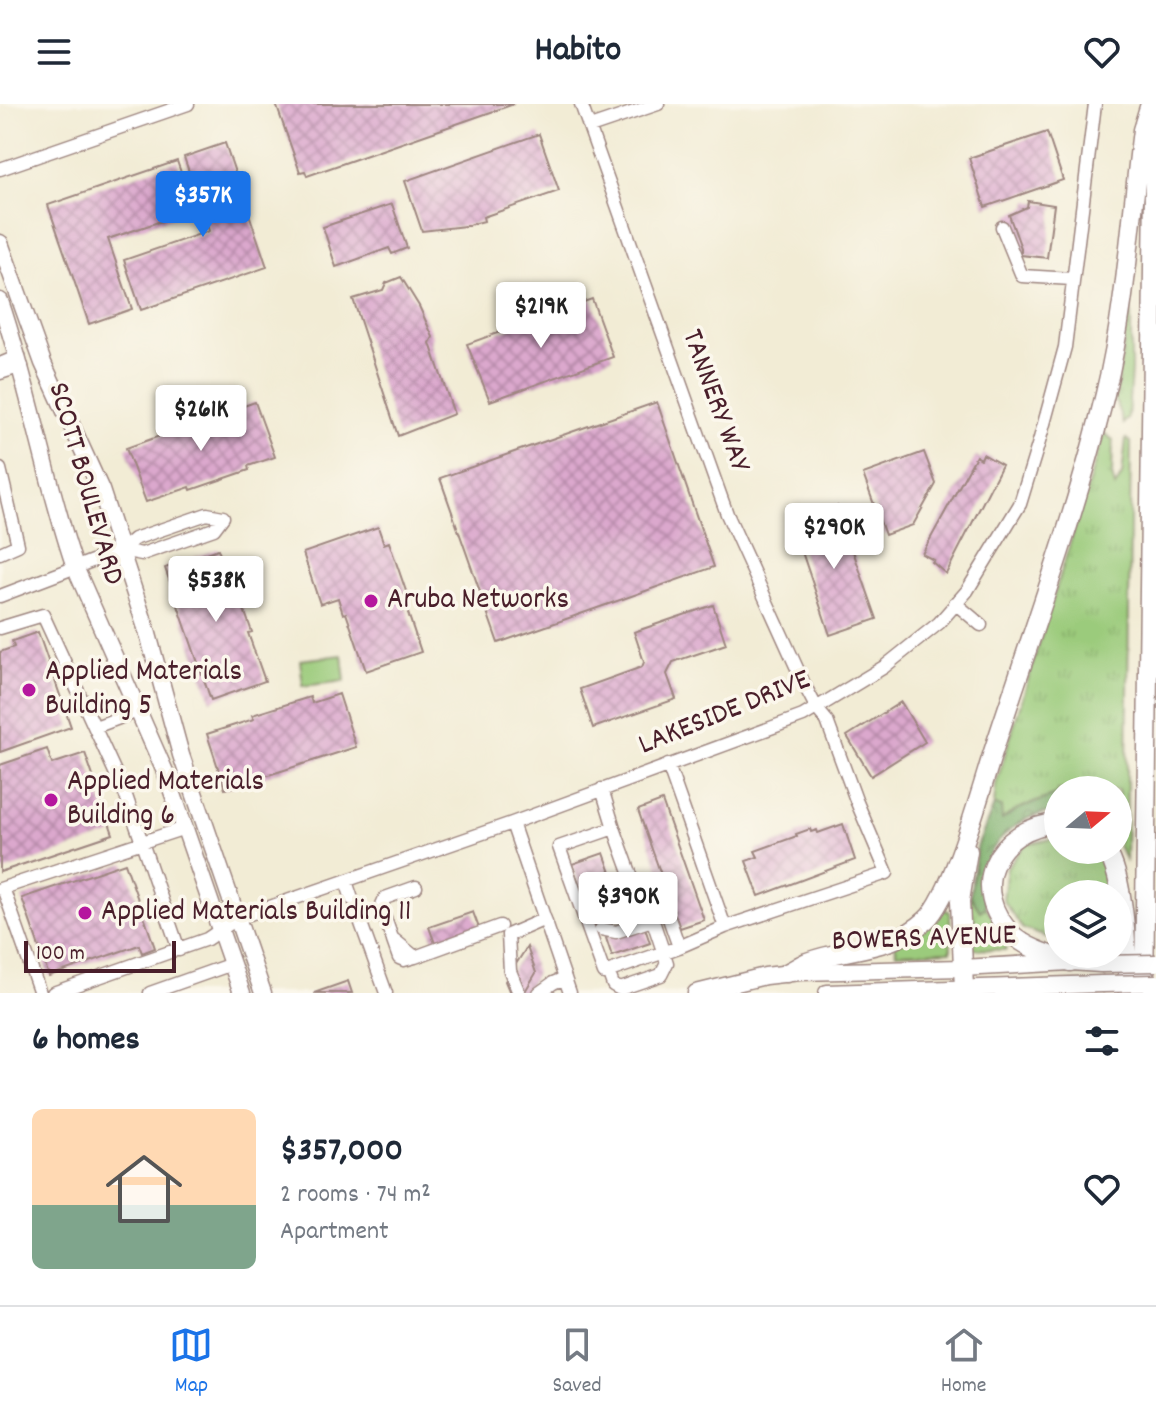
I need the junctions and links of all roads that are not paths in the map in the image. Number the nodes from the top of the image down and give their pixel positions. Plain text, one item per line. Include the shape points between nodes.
1 (188, 104) edge
2 (581, 104) edge
3 (658, 104) edge
4 (1095, 104) edge
5 (1152, 104) edge
6 (590, 127) junction
7 (0, 169) edge
8 (1002, 227) dead end
9 (0, 243) edge
10 (1072, 279) junction
11 (0, 301) edge
12 (20, 361) junction
13 (0, 364) edge
14 (0, 373) edge
15 (0, 469) edge
16 (121, 550) junction
17 (0, 553) edge
18 (75, 567) junction
19 (0, 596) edge
20 (955, 603) junction
21 (981, 625) dead end
22 (0, 628) edge
23 (817, 709) junction
24 (138, 711) junction
25 (95, 727) junction
26 (668, 765) junction
27 (602, 789) junction
28 (975, 808) junction
29 (512, 823) junction
30 (1044, 826) edge
31 (185, 828) junction
32 (614, 828) junction
33 (141, 841) junction
34 (1112, 864) edge
35 (346, 881) junction
36 (416, 887) dead end
37 (1, 889) edge
38 (352, 899) dead end
39 (640, 899) junction
40 (358, 915) dead end
41 (238, 918) junction
42 (585, 918) junction
43 (545, 919) junction
44 (500, 926) dead end
45 (725, 927) junction
46 (220, 929) junction
47 (601, 929) dead end
48 (679, 947) junction
49 (179, 950) junction
50 (664, 952) junction
51 (1044, 953) edge
52 (1044, 963) edge
53 (1132, 963) edge
54 (1156, 963) edge
55 (232, 964) junction
56 (962, 968) junction
57 (608, 971) junction
58 (786, 973) junction
59 (193, 978) junction
60 (565, 978) junction
61 (1156, 983) edge
62 (964, 988) junction
63 (40, 993) edge
64 (53, 993) edge
65 (150, 993) edge
66 (198, 993) edge
67 (242, 993) edge
68 (263, 993) edge
69 (386, 993) edge
70 (519, 993) edge
71 (539, 993) edge
72 (570, 993) edge
73 (696, 993) edge
74 (827, 993) edge
75 (1128, 993) edge
76 (1144, 993) edge

1 - 7 street
2 - 6 street, TANNERY WAY
3 - 6 street
4 - 10 street, LAKESIDE DRIVE
5 - 28 highway via 1142,130 1118,331 1105,393
5 - 76 highway
6 - 23 street, TANNERY WAY via 727,514
8 - 10 street via 1022,276
9 - 16 main road, SCOTT BOULEVARD
10 - 20 street, LAKESIDE DRIVE via 1065,347 1020,504
11 - 12 main road, SCOTT BOULEVARD
12 - 13 street
12 - 14 street
12 - 18 main road, SCOTT BOULEVARD
15 - 17 street via 18,545
16 - 16 street via 142,554 214,529 223,517 207,514 134,539
16 - 18 street
16 - 41 main road, SCOTT BOULEVARD via 181,755
18 - 19 street
18 - 24 main road, SCOTT BOULEVARD
20 - 21 street
20 - 23 street, LAKESIDE DRIVE via 939,623 884,667
22 - 25 street via 43,615
23 - 26 street, LAKESIDE DRIVE
23 - 45 street, TANNERY WAY via 827,721 887,873
24 - 25 street
24 - 31 main road, SCOTT BOULEVARD
25 - 33 street
26 - 27 street, LAKESIDE DRIVE
26 - 45 street
27 - 29 street, LAKESIDE DRIVE
27 - 32 street
28 - 56 highway via 960,901
28 - 58 highway via 943,894 928,918 892,941 807,962
29 - 35 street, LAKESIDE DRIVE
29 - 43 street
30 - 51 highway via 1007,843 996,859 991,890 997,915 1014,937
31 - 33 street
31 - 46 main road, SCOTT BOULEVARD
32 - 39 street
32 - 42 street via 559,847
33 - 37 street
33 - 49 street
34 - 75 highway via 1122,911
35 - 38 street
35 - 41 street, LAKESIDE DRIVE
36 - 44 street via 385,898 381,907 399,958
37 - 63 street
39 - 42 street
39 - 48 street via 645,914 665,907
40 - 69 street
41 - 46 street, LAKESIDE DRIVE
41 - 68 main road, SCOTT BOULEVARD
42 - 57 street via 604,973
43 - 60 street
43 - 70 street via 508,935 510,971
45 - 48 street
46 - 49 street, LAKESIDE DRIVE
46 - 55 main road, SCOTT BOULEVARD
47 - 50 street via 616,932 649,921
48 - 50 street
49 - 64 street, LAKESIDE DRIVE
50 - 57 street
50 - 57 street via 667,963 661,975 620,989
52 - 56 main road, BOWERS AVENUE
53 - 54 main road, BOWERS AVENUE, bridge
55 - 59 street
55 - 67 main road, SCOTT BOULEVARD
56 - 58 main road, BOWERS AVENUE
56 - 62 highway
58 - 73 main road, BOWERS AVENUE
59 - 65 street
59 - 66 street
60 - 71 street
60 - 72 street
61 - 62 main road, BOWERS AVENUE, bridge
62 - 74 main road, BOWERS AVENUE

